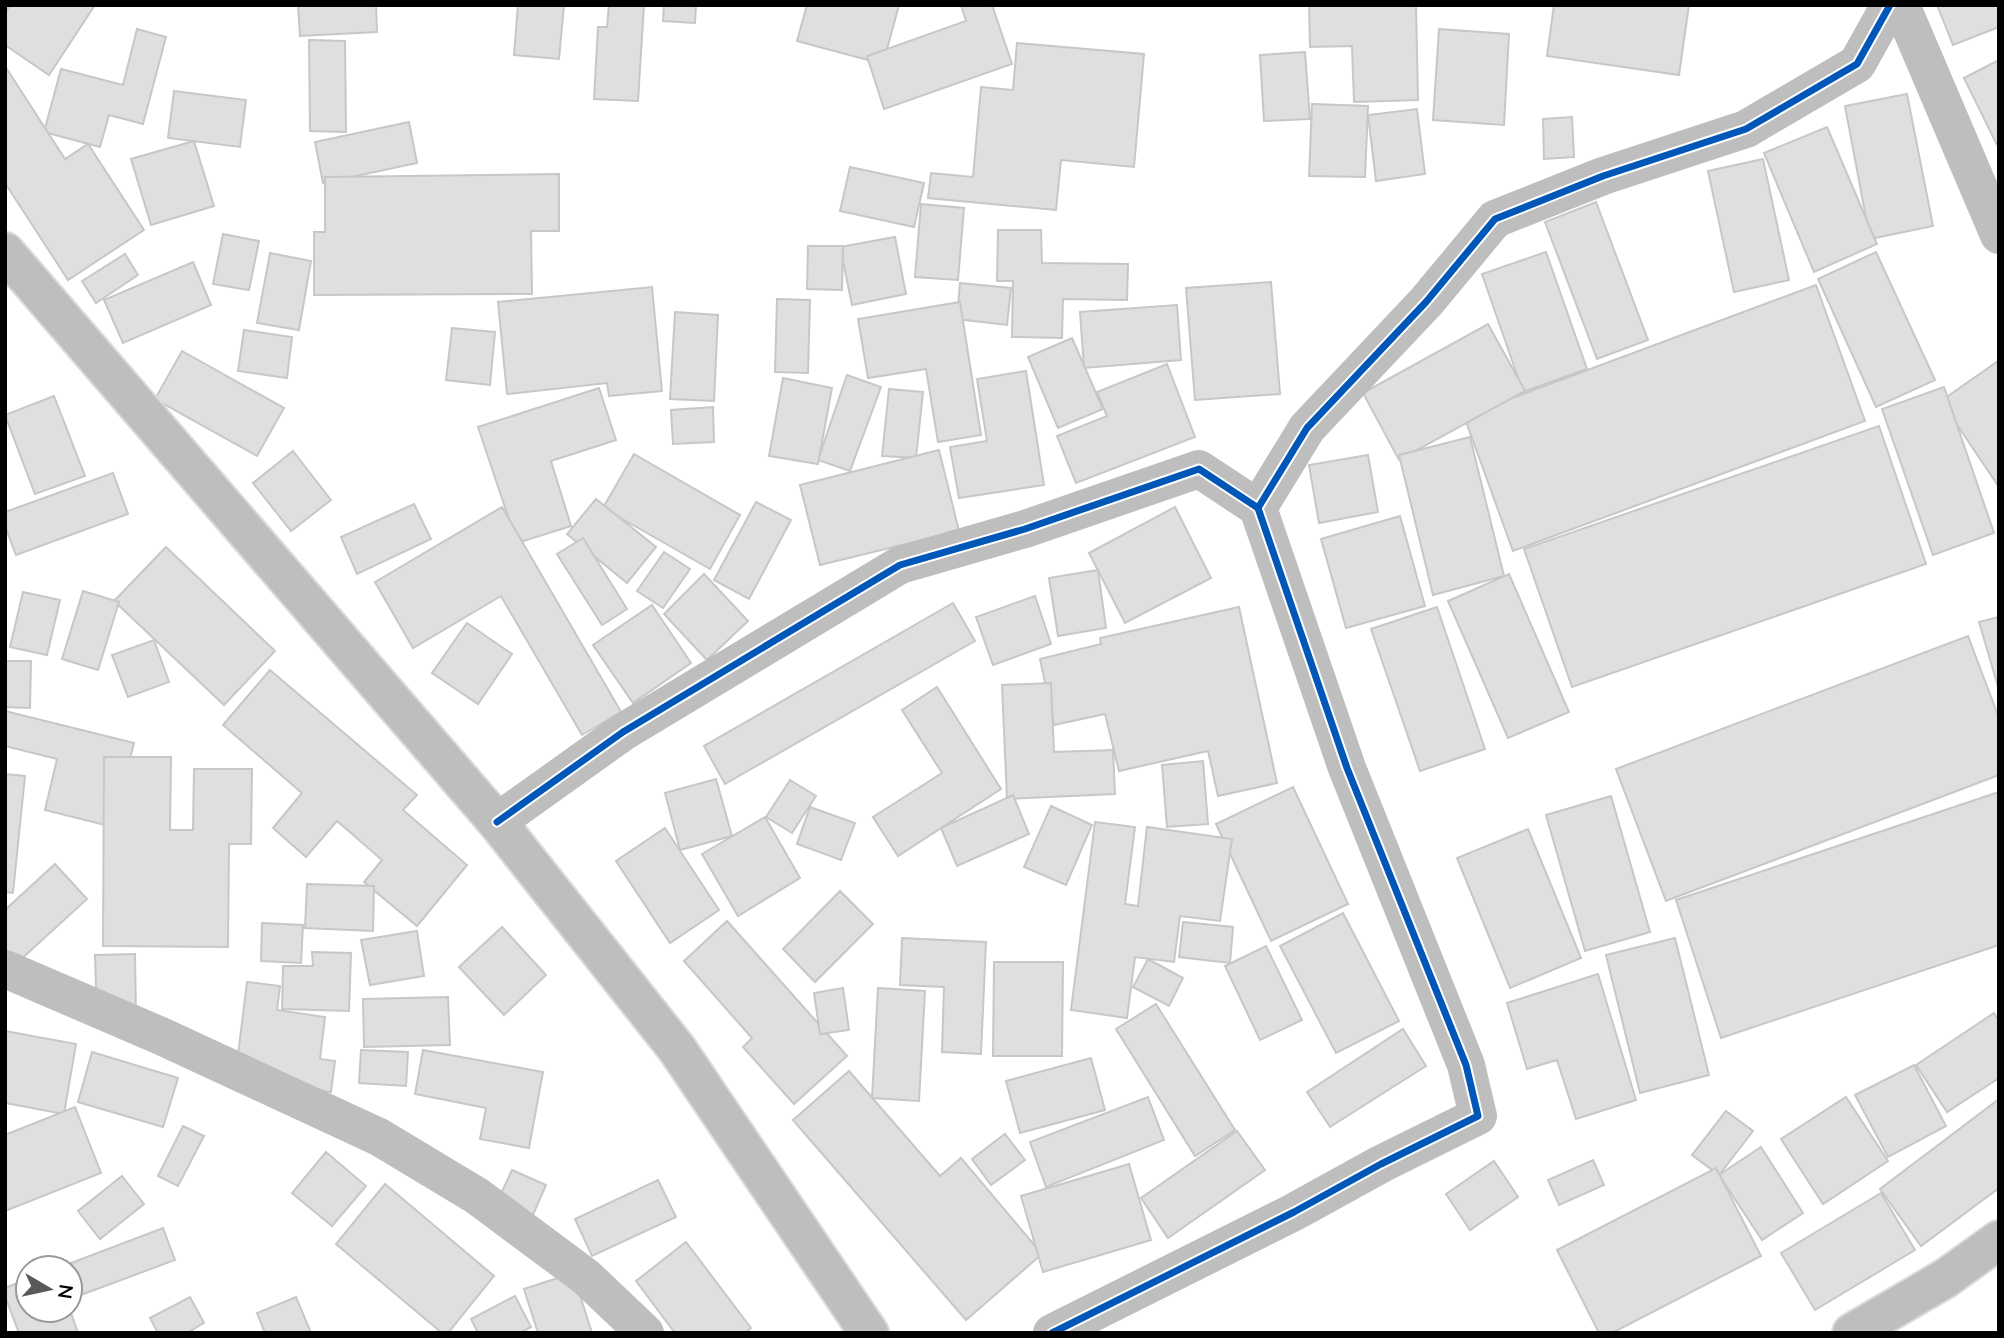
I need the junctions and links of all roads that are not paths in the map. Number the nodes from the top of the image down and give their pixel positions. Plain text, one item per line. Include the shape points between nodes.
1 (1890, 5) edge
2 (1901, 5) edge
3 (1999, 235) edge
4 (5, 251) edge
5 (1258, 508) junction
6 (497, 822) junction
7 (5, 969) edge
8 (1999, 1240) edge
9 (645, 1333) edge
10 (869, 1333) edge
11 (1052, 1333) edge
12 (1852, 1333) edge

1 - 5 street via 1857,64 1746,129 1603,176 1495,219 1426,302 1307,428
2 - 3 street
4 - 6 street
5 - 6 street via 1199,469 1025,529 900,565 623,732
5 - 11 street via 1348,768 1466,1065 1478,1116
6 - 10 street via 677,1049
7 - 9 street via 379,1137 477,1196 586,1277
8 - 12 street via 1946,1278

